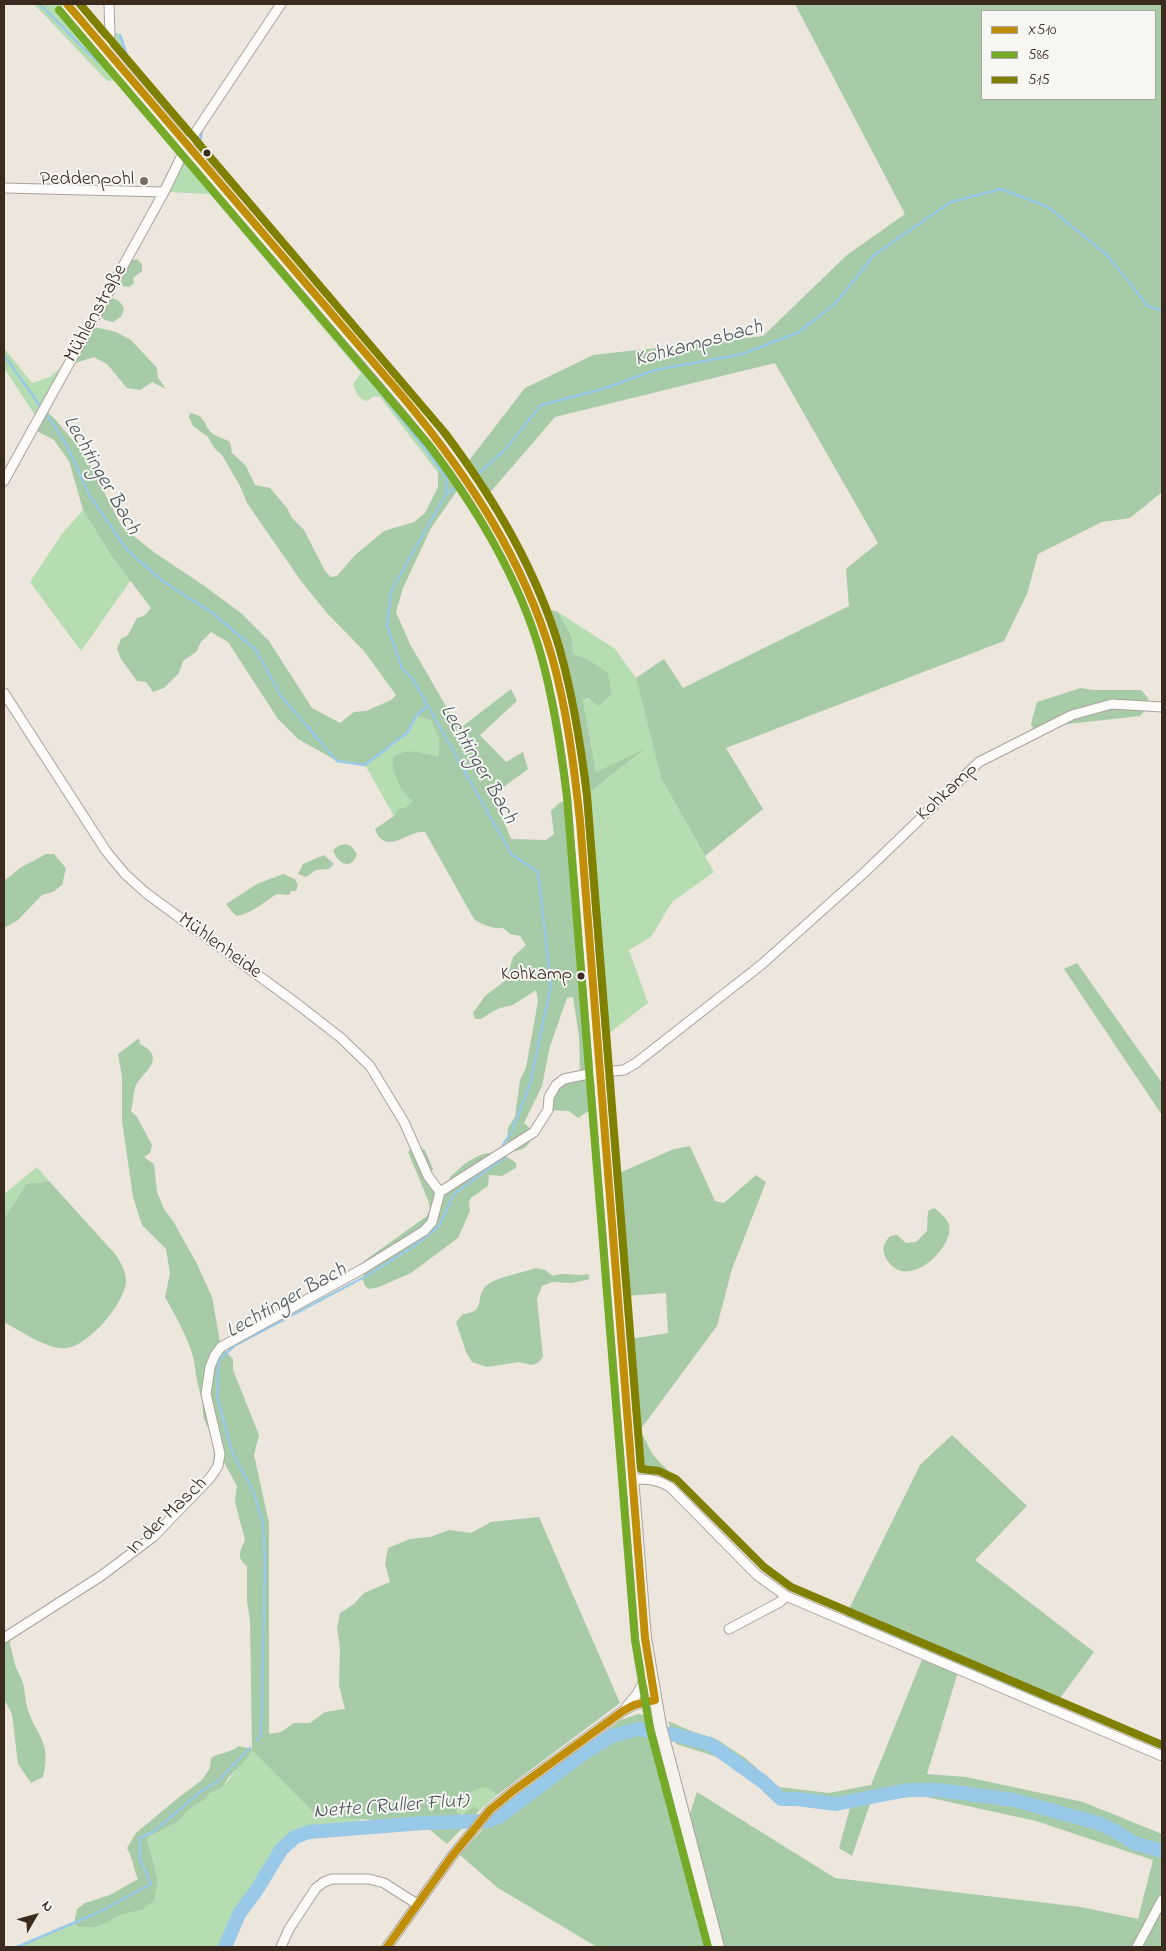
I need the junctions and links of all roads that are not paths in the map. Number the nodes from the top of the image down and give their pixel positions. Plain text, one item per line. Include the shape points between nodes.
1 (67, 4) edge
2 (109, 4) edge
3 (281, 4) edge
4 (104, 48) junction
5 (187, 145) junction
6 (4, 188) edge
7 (164, 192) junction
8 (4, 481) edge
9 (4, 693) edge
10 (1162, 707) edge
11 (601, 1072) junction
12 (440, 1192) junction
13 (632, 1479) junction
14 (786, 1596) junction
15 (729, 1629) dead end
16 (4, 1638) edge
17 (650, 1670) junction
18 (655, 1700) junction
19 (623, 1711) junction
20 (1162, 1756) edge
21 (1162, 1900) edge
22 (417, 1904) junction
23 (281, 1947) edge
24 (387, 1947) edge
25 (718, 1947) edge
26 (1137, 1947) edge

1 - 4 main road
2 - 4 street via 110,35
3 - 5 street, Mühlenstraße
4 - 5 main road
5 - 7 street, Mühlenstraße
5 - 11 main road via 450,457 480,502 533,604 561,692 572,759
6 - 7 street
7 - 8 street, Mühlenstraße
9 - 12 street, Mühlenheide via 106,851 125,874 161,905 341,1038 370,1066 404,1122 428,1176
10 - 11 street, Kohkamp via 1112,704 1072,715 979,762 762,965 636,1063 624,1070
11 - 12 street via 564,1079 549,1097 548,1110 534,1132
11 - 13 main road
12 - 16 street, In der Masch via 432,1222 424,1230 364,1268 221,1347 210,1367 206,1394 220,1454 218,1466 210,1478 153,1537 102,1576
13 - 14 street via 660,1481 670,1487 757,1575
13 - 17 main road
14 - 15 street
14 - 20 street
17 - 18 main road
17 - 19 street
18 - 19 street
18 - 25 main road via 664,1746
19 - 22 street via 490,1810
21 - 26 street
22 - 23 street via 384,1883 369,1879 332,1879 316,1888
22 - 24 street

